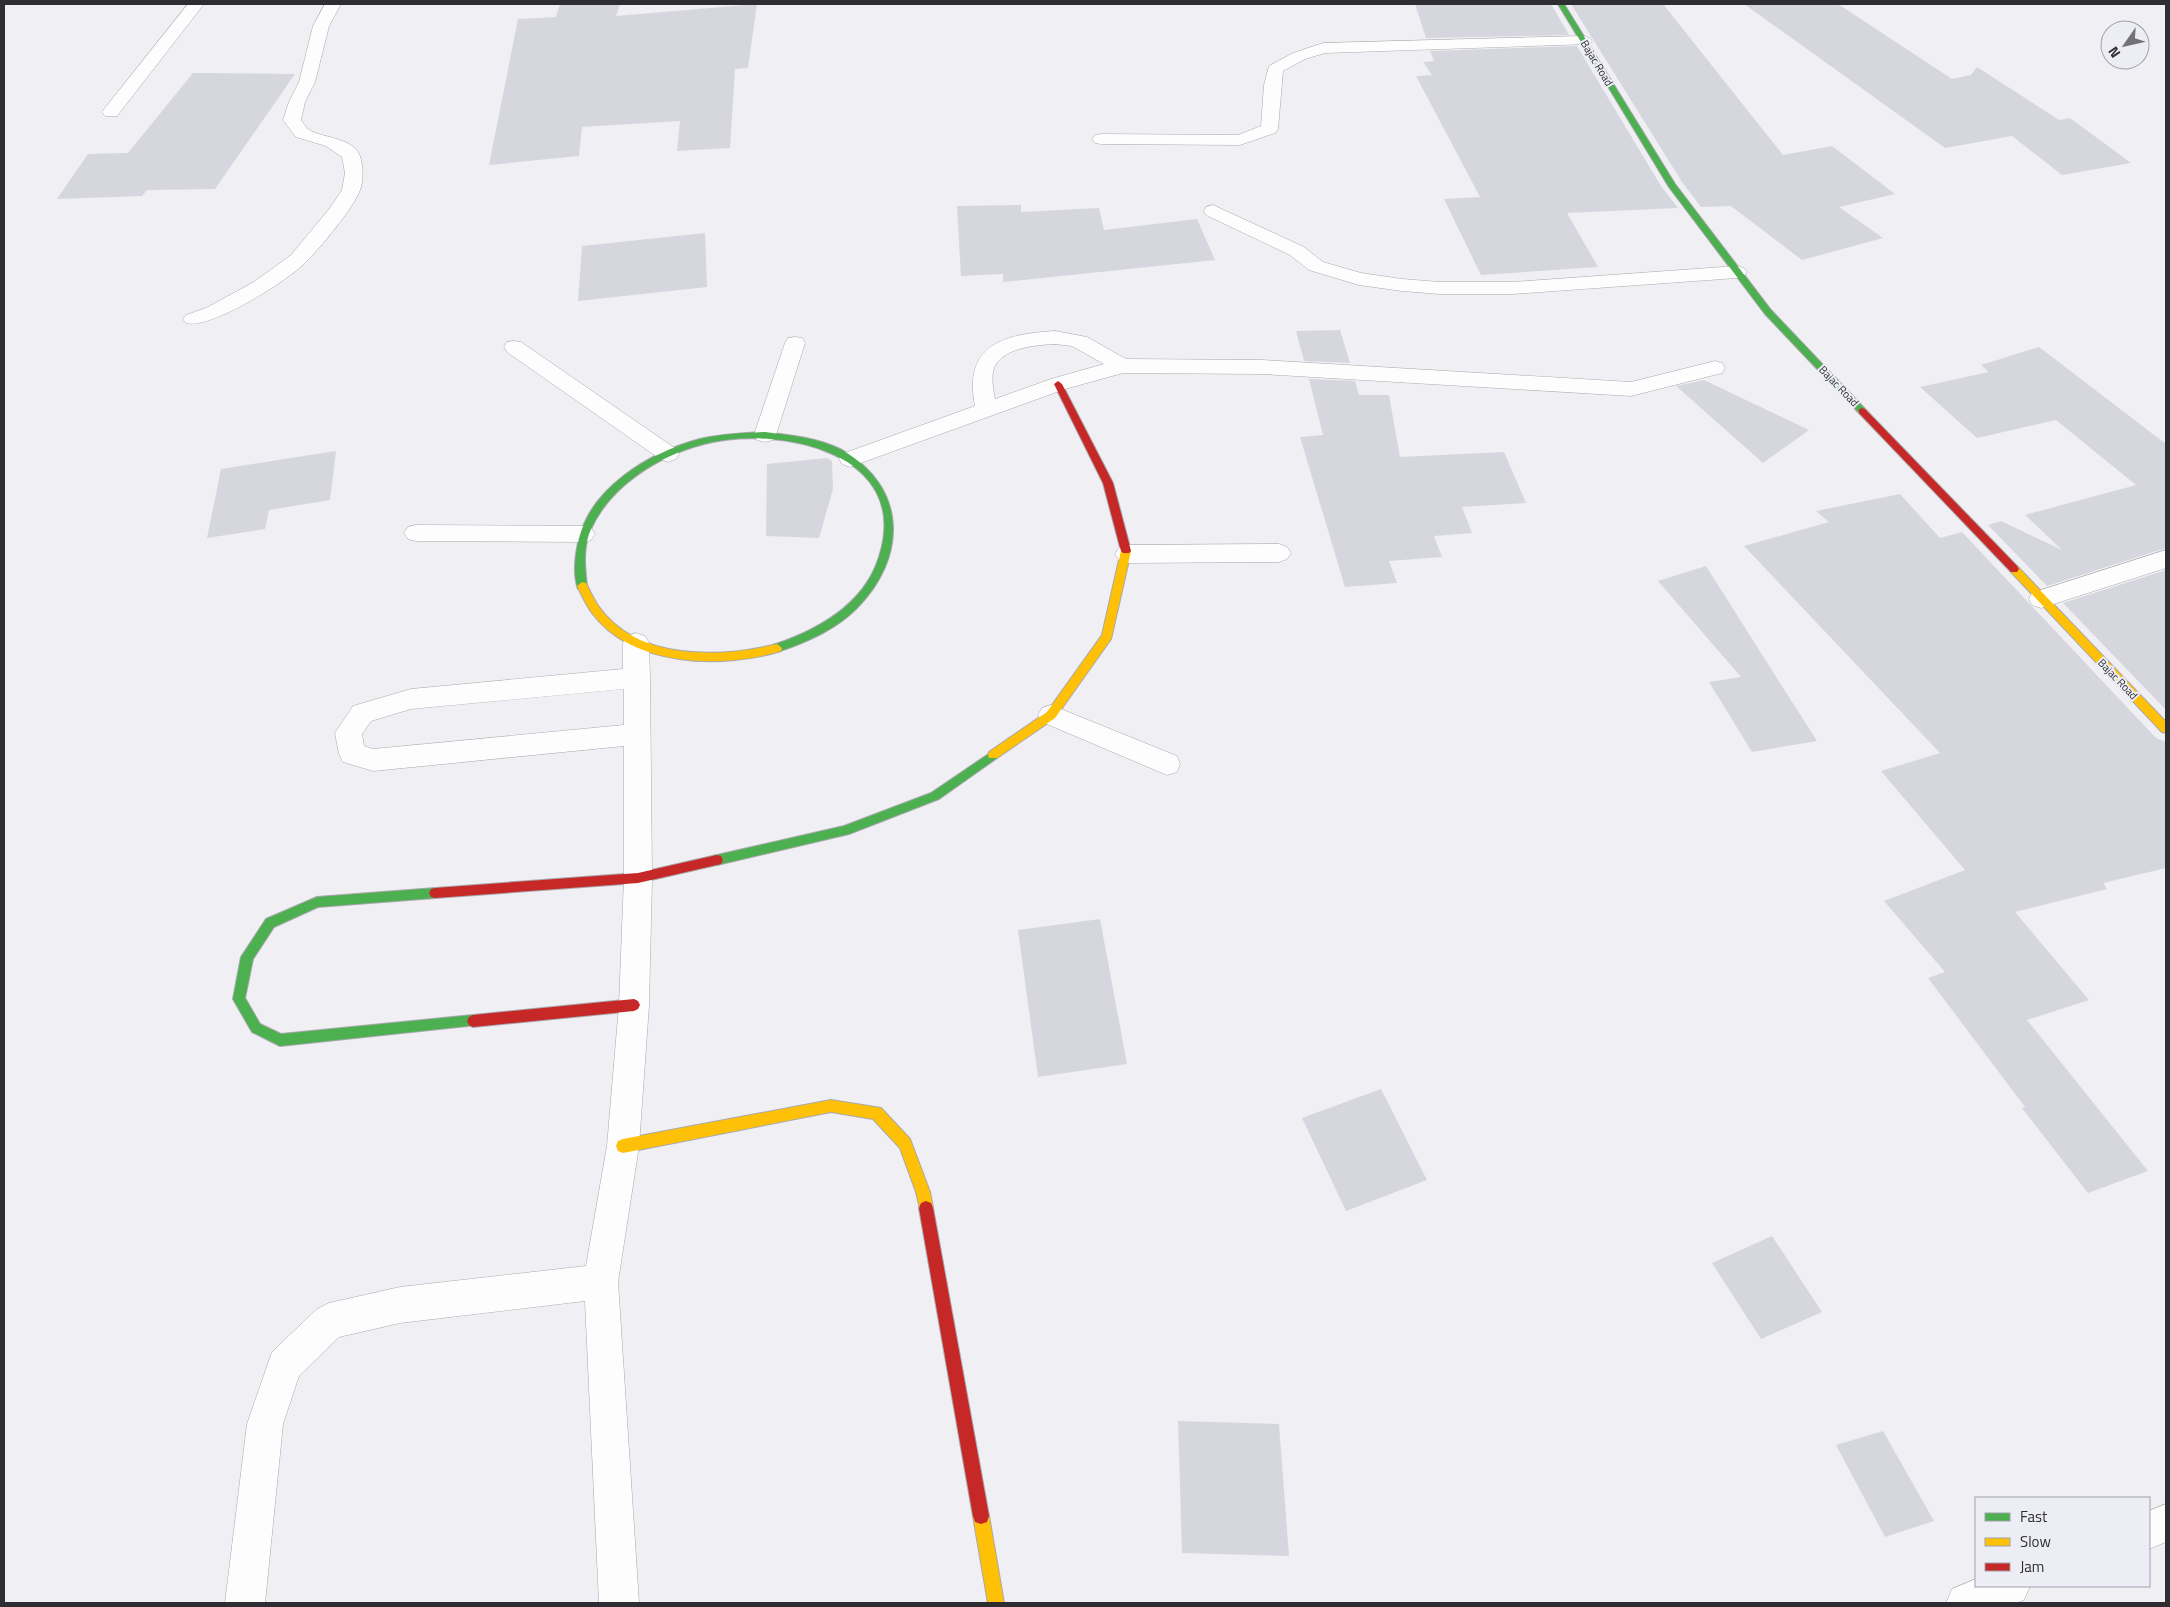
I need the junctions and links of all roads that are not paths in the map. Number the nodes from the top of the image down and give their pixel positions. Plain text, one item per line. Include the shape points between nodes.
1 (196, 4) edge
2 (333, 4) edge
3 (1561, 4) edge
4 (1584, 42) junction
5 (111, 112) dead end
6 (1101, 138) dead end
7 (1213, 211) dead end
8 (1737, 272) junction
9 (193, 319) dead end
10 (795, 343) dead end
11 (514, 347) dead end
12 (1122, 366) junction
13 (1715, 368) dead end
14 (1058, 384) junction
15 (986, 410) junction
16 (765, 435) junction
17 (668, 454) junction
18 (850, 458) junction
19 (416, 533) dead end
20 (583, 534) junction
21 (1279, 553) dead end
22 (1127, 554) junction
23 (2166, 559) edge
24 (2041, 599) junction
25 (636, 643) junction
26 (637, 678) junction
27 (1051, 715) junction
28 (2166, 729) edge
29 (637, 734) junction
30 (1166, 764) dead end
31 (638, 878) junction
32 (634, 1005) junction
33 (623, 1146) junction
34 (601, 1282) junction
35 (2166, 1523) edge
36 (2150, 1530) edge
37 (2007, 1587) edge
38 (245, 1603) edge
39 (619, 1603) edge
40 (996, 1603) edge
41 (1966, 1603) edge

1 - 5 street
2 - 9 street via 321,26 308,82 292,120 302,133 332,142 351,155 354,173 351,190 298,259 261,286
3 - 4 street, Bajac Road
4 - 6 street via 1323,48 1276,69 1270,90 1269,129 1240,140
4 - 8 street, Bajac Road via 1672,185
7 - 8 street via 1297,251 1316,266 1359,279 1402,285 1513,288
8 - 24 street, Bajac Road via 1768,312
10 - 16 street
11 - 17 street
12 - 13 street via 1262,367 1631,389
12 - 14 street
12 - 15 street via 1089,346 1065,338 1036,338 998,351 985,364 982,386
14 - 15 street
14 - 22 street via 1108,483
15 - 18 street
16 - 17 street via 732,436
16 - 18 street via 796,438 825,446
17 - 20 street via 615,488 596,510
18 - 25 street via 870,475 884,496 891,518 891,543 883,568 867,592 843,615 814,634 779,648 742,656 704,659 668,654
19 - 20 street
20 - 25 street via 578,560 581,584 592,607 611,627
21 - 22 street
22 - 27 street via 1107,636
23 - 24 street
24 - 28 street, Bajac Road
25 - 26 street
26 - 29 street
26 - 29 street via 410,699 362,713 348,734 352,754 373,760
27 - 30 street
27 - 31 street via 935,796 845,831
29 - 31 street
31 - 32 street
31 - 32 street via 317,902 270,922 247,958 240,999 256,1028 280,1040
32 - 33 street
33 - 34 street
33 - 40 street via 831,1106 876,1113 905,1144 923,1192
34 - 38 street via 400,1305 328,1322 285,1364 265,1424
34 - 39 street
35 - 36 street
37 - 41 street

